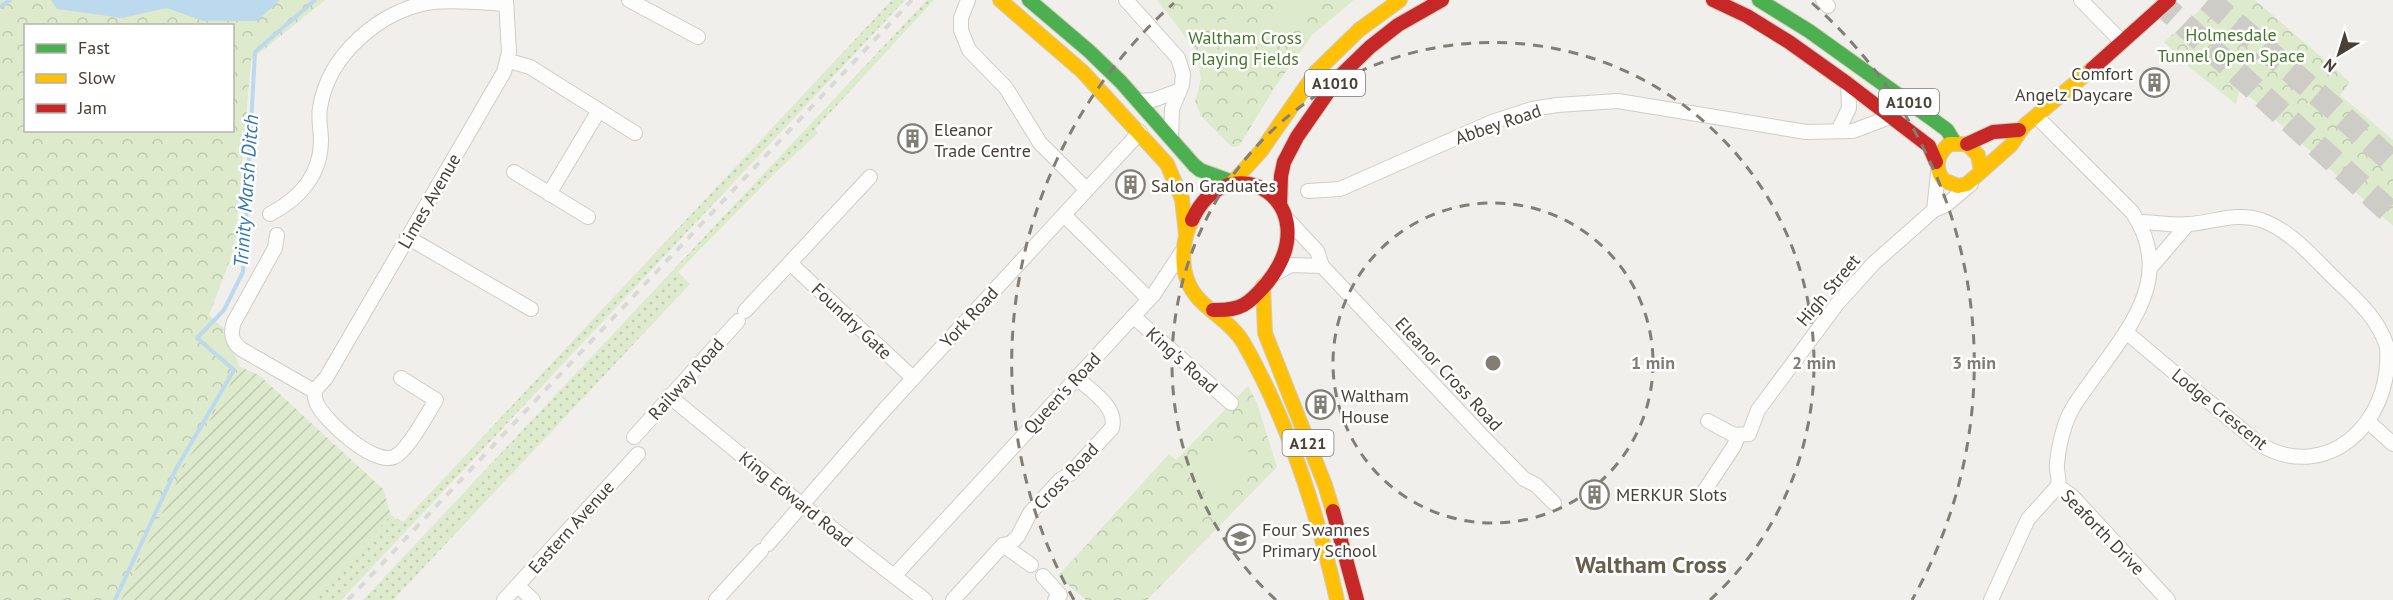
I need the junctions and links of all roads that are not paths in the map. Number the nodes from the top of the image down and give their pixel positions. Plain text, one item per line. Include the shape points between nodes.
1 (629, 0) edge
2 (968, 0) edge
3 (1000, 0) edge
4 (1029, 0) edge
5 (1126, 0) edge
6 (1400, 0) edge
7 (1442, 0) edge
8 (1713, 0) edge
9 (1759, 0) edge
10 (2081, 0) edge
11 (2169, 0) edge
12 (506, 2) edge
13 (698, 37) dead end
14 (2122, 42) junction
15 (509, 61) junction
16 (1848, 84) junction
17 (1178, 91) junction
18 (1138, 101) junction
19 (598, 112) junction
20 (1890, 117) junction
21 (2037, 117) junction
22 (1839, 129) junction
23 (2019, 130) junction
24 (1140, 132) junction
25 (635, 133) dead end
26 (1171, 138) junction
27 (1961, 143) junction
28 (1937, 168) junction
29 (514, 172) dead end
30 (870, 177) dead end
31 (1977, 177) junction
32 (1233, 182) junction
33 (1087, 190) junction
34 (1308, 191) dead end
35 (549, 194) junction
36 (1280, 205) junction
37 (1934, 210) junction
38 (270, 214) dead end
39 (1064, 215) junction
40 (588, 217) dead end
41 (1287, 219) junction
42 (2140, 222) junction
43 (2188, 224) junction
44 (1186, 234) junction
45 (277, 235) dead end
46 (408, 237) junction
47 (1183, 250) junction
48 (791, 264) junction
49 (1322, 266) junction
50 (2151, 267) junction
51 (1274, 274) junction
52 (1263, 286) junction
53 (1149, 299) junction
54 (531, 309) dead end
55 (1212, 310) junction
56 (1133, 316) junction
57 (2126, 332) junction
58 (1076, 377) junction
59 (401, 378) dead end
60 (913, 378) junction
61 (314, 391) junction
62 (669, 396) junction
63 (1231, 403) dead end
64 (1708, 421) dead end
65 (2372, 425) junction
66 (1738, 436) junction
67 (634, 437) dead end
68 (2393, 444) edge
69 (638, 454) dead end
70 (2058, 486) junction
71 (1705, 490) dead end
72 (1554, 503) dead end
73 (801, 504) junction
74 (1003, 545) junction
75 (1031, 565) dead end
76 (894, 576) junction
77 (1043, 576) dead end
78 (518, 586) junction
79 (721, 598) edge
80 (504, 600) edge
81 (533, 600) edge
82 (925, 600) edge
83 (953, 600) edge
84 (1055, 600) edge
85 (1337, 600) edge
86 (1357, 600) edge
87 (1991, 600) edge
88 (2168, 600) edge

1 - 13 street
2 - 33 street via 961,30 969,50 1006,88 1034,136
3 - 24 main road via 1083,72
4 - 18 main road via 1089,51
5 - 17 street via 1178,58 1183,74
6 - 32 main road, A1010 via 1359,30 1316,72 1261,151
7 - 36 main road, A1010 via 1398,25 1338,78 1284,162
8 - 16 main road, A1010 via 1781,37
9 - 27 main road, A1010 via 1809,31
10 - 14 street
11 - 14 main road, High Street
12 - 15 street
12 - 38 street via 432,2 393,15 371,28 342,60 324,91 320,149 311,180 292,201
14 - 21 main road, High Street
15 - 19 street via 530,67
15 - 46 street, Limes Avenue
16 - 20 main road, A1010
16 - 22 street via 1849,108
17 - 18 street
17 - 26 street via 1170,120
18 - 26 main road
19 - 25 street
19 - 35 street
20 - 22 street, Abbey Road via 1853,131
20 - 28 main road, A1010 via 1929,146
21 - 23 main road, High Street
21 - 42 street
22 - 34 street, Abbey Road via 1806,132 1618,102 1557,105 1492,122 1340,189
23 - 27 main road via 2005,128
23 - 31 main road, High Street via 2013,143
24 - 33 street, York Road
24 - 44 main road via 1167,164 1182,200
26 - 32 main road via 1200,171
27 - 28 main road via 1944,147
27 - 31 main road via 1978,153 1981,160
28 - 31 main road via 1952,185 1963,186
28 - 37 street
29 - 35 street
30 - 48 street
31 - 37 street, High Street via 1946,205
32 - 36 main road via 1261,188
32 - 44 main road via 1206,197
33 - 39 street, York Road
35 - 40 street
36 - 41 main road
37 - 66 street, High Street via 1874,263 1837,304 1758,410 1749,434
39 - 53 street
39 - 60 street, York Road
41 - 49 street, Eleanor Cross Road via 1317,251
41 - 51 main road via 1288,246
42 - 43 street, Lodge Crescent
42 - 50 street
43 - 50 street
43 - 65 street, Lodge Crescent via 2233,216 2261,220 2306,250 2364,308 2379,328 2389,358 2388,390
44 - 47 main road
45 - 61 street via 275,248 234,322 232,339 241,349
46 - 54 street
46 - 61 street, Limes Avenue via 326,378
47 - 53 street, Queen's Road
47 - 55 main road via 1188,285 1197,300
48 - 60 street, Foundry Gate
48 - 62 street, Railway Road
49 - 51 street via 1291,265
49 - 72 street, Eleanor Cross Road via 1524,479
50 - 57 street via 2146,293
51 - 52 main road
52 - 55 main road via 1251,300 1234,310
52 - 86 main road, A121 via 1265,333 1325,485
53 - 56 street, Queen's Road
55 - 85 main road, A121 via 1236,331 1284,429 1305,480
56 - 58 street, Queen's Road
56 - 63 street, King's Road
57 - 65 street, Lodge Crescent via 2247,435 2280,454 2302,458 2324,455 2347,447
57 - 70 street, Seaforth Drive via 2069,414 2057,464
58 - 74 street, Cross Road via 1110,409 1115,420 1112,428 1030,513 1018,536
58 - 76 street, Queen's Road
59 - 61 street via 435,400 400,453 385,459 341,431 318,406
60 - 73 street, York Road
62 - 67 street, Railway Road
62 - 73 street, King Edward Road
64 - 66 street
65 - 68 street
66 - 71 street, High Street
69 - 78 street, Eastern Avenue
70 - 87 street via 2028,519
70 - 88 street, Seaforth Drive via 2072,496
73 - 76 street, King Edward Road
73 - 79 street, York Road
74 - 75 street
74 - 83 street, Cross Road
76 - 82 street, King Edward Road
77 - 84 street via 1060,595
78 - 80 street, Eastern Avenue
78 - 81 street

